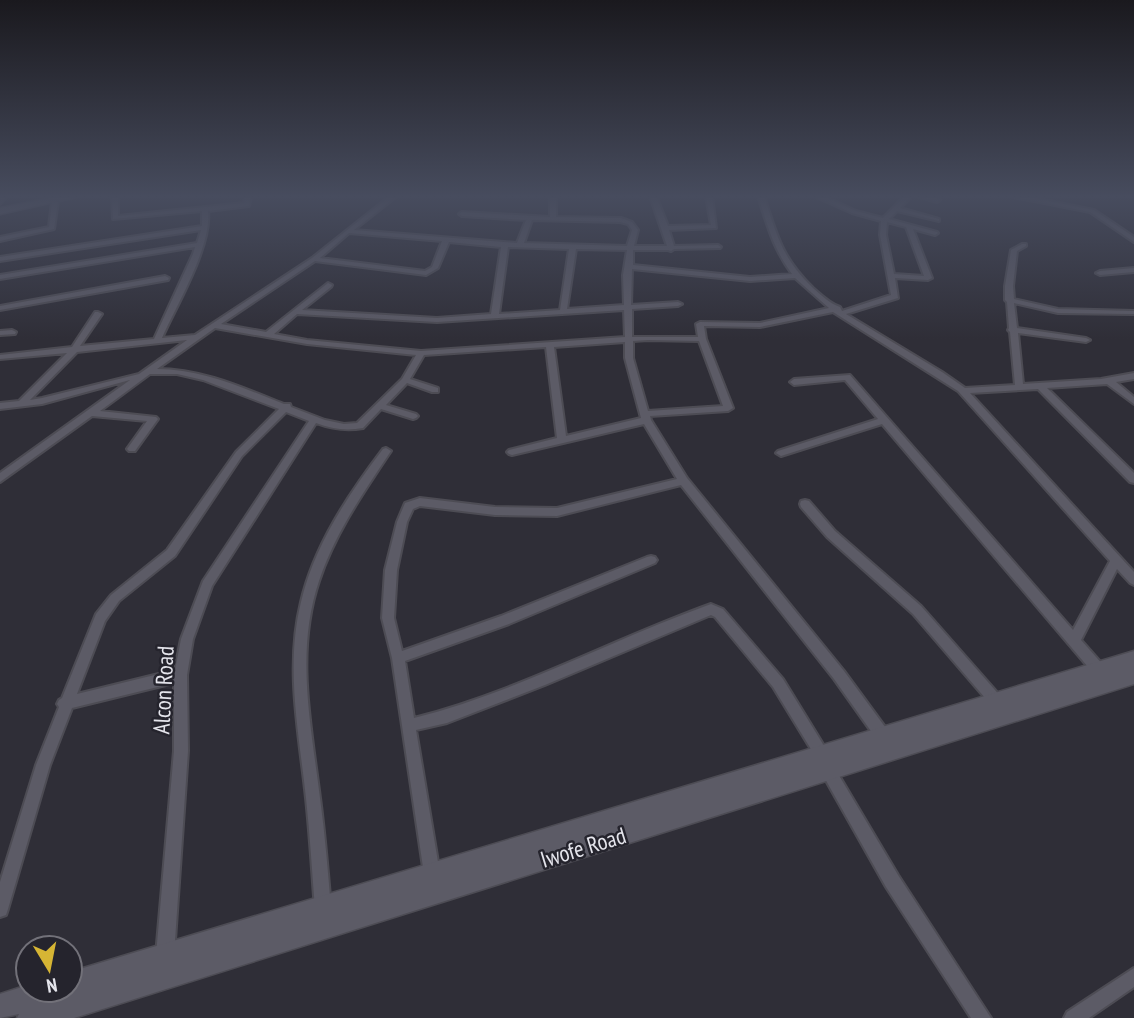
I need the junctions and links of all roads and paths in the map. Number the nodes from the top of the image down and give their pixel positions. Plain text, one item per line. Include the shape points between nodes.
1 (99, 244) edge
2 (333, 244) edge
3 (445, 244) edge
4 (487, 244) edge
5 (631, 244) edge
6 (670, 244) edge
7 (776, 244) edge
8 (884, 244) edge
9 (915, 244) edge
10 (197, 245) joint
11 (505, 245) junction
12 (520, 245) joint
13 (1024, 245) dead end
14 (573, 246) junction
15 (718, 247) dead end
16 (630, 248) junction
17 (671, 249) junction
18 (0, 259) edge
19 (314, 260) junction
20 (629, 267) junction
21 (1134, 270) edge
22 (1100, 273) dead end
23 (797, 276) junction
24 (890, 276) junction
25 (0, 277) edge
26 (165, 278) dead end
27 (328, 285) dead end
28 (1009, 300) junction
29 (678, 303) dead end
30 (627, 305) junction
31 (0, 308) edge
32 (563, 309) junction
33 (840, 311) junction
34 (296, 312) junction
35 (1131, 312) dead end
36 (98, 314) dead end
37 (495, 316) junction
38 (216, 326) junction
39 (1012, 330) junction
40 (12, 332) dead end
41 (0, 333) edge
42 (269, 334) junction
43 (198, 337) junction
44 (702, 339) junction
45 (627, 340) junction
46 (1086, 340) dead end
47 (157, 341) junction
48 (550, 344) junction
49 (74, 350) junction
50 (421, 352) junction
51 (0, 356) edge
52 (147, 373) junction
53 (1134, 376) edge
54 (405, 380) junction
55 (1109, 381) junction
56 (794, 382) dead end
57 (1019, 386) junction
58 (1041, 387) junction
59 (435, 390) dead end
60 (964, 391) junction
61 (1134, 401) edge
62 (21, 404) junction
63 (0, 406) edge
64 (287, 407) junction
65 (380, 407) junction
66 (90, 413) junction
67 (413, 416) dead end
68 (645, 417) junction
69 (885, 420) junction
70 (313, 421) junction
71 (562, 440) junction
72 (132, 449) dead end
73 (386, 451) dead end
74 (512, 452) dead end
75 (782, 453) dead end
76 (0, 478) edge
77 (1134, 479) edge
78 (683, 481) junction
79 (805, 504) dead end
80 (651, 560) dead end
81 (1116, 561) junction
82 (1134, 580) edge
83 (1074, 640) junction
84 (398, 657) junction
85 (1134, 660) edge
86 (1099, 670) junction
87 (181, 675) junction
88 (1134, 675) edge
89 (997, 702) junction
90 (64, 704) junction
91 (408, 726) junction
92 (883, 736) junction
93 (826, 763) junction
94 (432, 874) junction
95 (0, 909) edge
96 (323, 909) junction
97 (165, 956) junction
98 (1134, 978) edge
99 (84, 981) edge
100 (31, 1018) edge
101 (982, 1018) edge
102 (1073, 1018) edge

1 - 18 street
2 - 19 street
3 - 19 street via 435,268 426,273
4 - 11 street
5 - 16 street
6 - 17 street
7 - 23 street
8 - 24 street
9 - 24 street via 928,278
10 - 25 street
10 - 47 street via 185,283
11 - 12 street
11 - 37 street
12 - 14 street
13 - 28 street via 1014,250 1011,258
14 - 16 street
14 - 32 street
15 - 17 street
16 - 17 street
16 - 20 street
19 - 38 street
20 - 23 street via 750,279
20 - 30 street
21 - 22 street
23 - 33 street
24 - 33 street via 892,299
26 - 31 street
27 - 34 street
28 - 35 street via 1058,311
28 - 39 street
29 - 30 street
30 - 32 street
30 - 45 street
32 - 37 street
33 - 44 street via 746,327 701,323
33 - 60 street
34 - 37 street via 414,320
34 - 42 street
36 - 49 street
38 - 42 street
38 - 43 street
39 - 46 street
39 - 57 street
40 - 41 street
42 - 50 street
43 - 47 street
43 - 52 street
44 - 45 street
44 - 68 street via 728,408
45 - 48 street
45 - 68 street
47 - 49 street
48 - 50 street
48 - 71 street
49 - 51 street
49 - 62 street
50 - 54 street
52 - 62 street
52 - 64 street via 169,369 194,372
52 - 66 street
53 - 55 street
54 - 59 street
54 - 65 street
55 - 58 street
55 - 61 street
56 - 69 street via 847,377
57 - 58 street
57 - 60 street
58 - 77 street
60 - 81 street
62 - 63 street
64 - 70 street
64 - 90 street via 239,454 171,553 105,608
65 - 67 street
65 - 70 street via 353,429
66 - 72 street via 153,419
66 - 76 street
68 - 71 street
68 - 78 street
69 - 75 street
69 - 83 street
70 - 87 street, Alcon Road via 199,597
71 - 74 street
73 - 96 street via 327,547 307,601 303,629 301,694
78 - 84 street via 556,512 412,504 399,534 387,599 390,635
78 - 92 street
79 - 89 street via 831,534 917,610
80 - 84 street via 505,620
81 - 82 street
81 - 83 street
83 - 86 street
84 - 91 street
85 - 86 street, Iwofe Road
86 - 89 street, Iwofe Road
87 - 90 street
87 - 97 street, Alcon Road via 181,751
88 - 93 street, Iwofe Road
89 - 92 street, Iwofe Road
90 - 95 street
91 - 93 street via 529,685 711,609 778,682
91 - 94 street
92 - 93 street, Iwofe Road
93 - 94 street, Iwofe Road
93 - 100 street, Iwofe Road
93 - 101 street via 892,881
94 - 96 street, Iwofe Road
96 - 97 street, Iwofe Road
97 - 99 street, Iwofe Road
98 - 102 street

